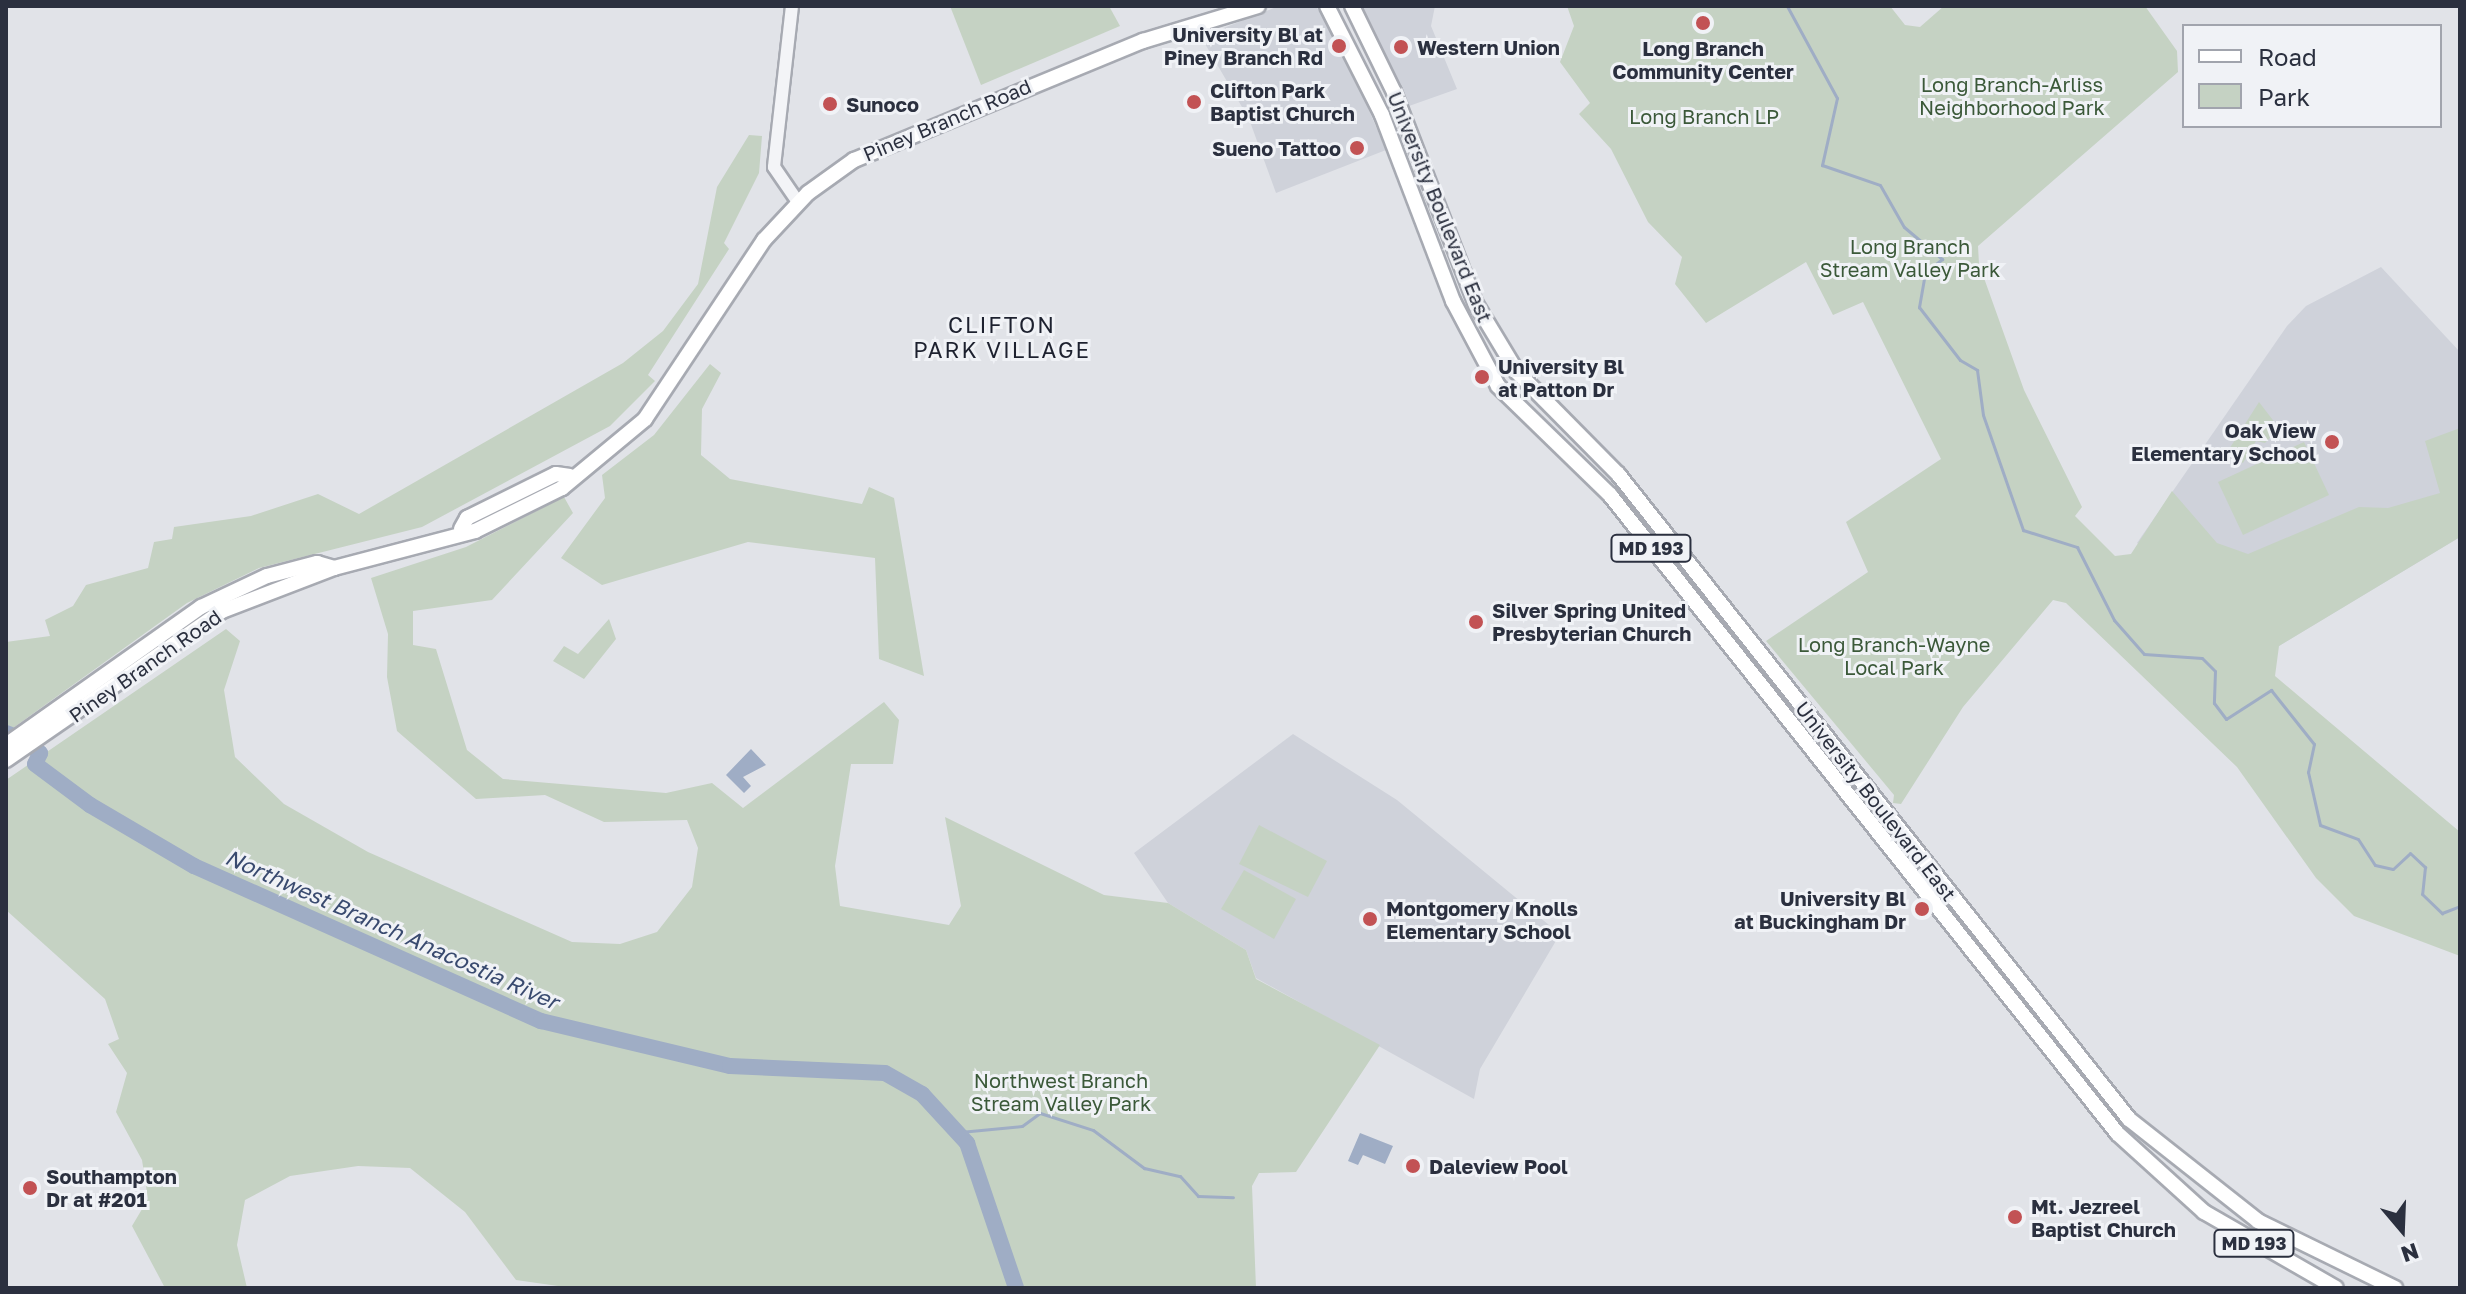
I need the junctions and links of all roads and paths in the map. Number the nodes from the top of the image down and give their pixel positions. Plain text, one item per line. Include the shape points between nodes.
1 (792, 6) edge
2 (1258, 6) edge
3 (1327, 6) edge
4 (1352, 6) edge
5 (1221, 10) edge
6 (798, 202) junction
7 (8, 756) edge
8 (2336, 1288) edge
9 (2395, 1288) edge

1 - 6 street via 774,167
2 - 5 main road, Piney Branch Road
3 - 8 main road, University Boulevard East / MD 193 via 1382,115 1466,331 1498,386 1610,495 2118,1134 2204,1212
4 - 9 main road, University Boulevard East / MD 193 via 1397,100 1476,304 1517,372 1618,474 2129,1119 2258,1221
5 - 6 main road, Piney Branch Road via 903,135 854,160
6 - 7 main road, Piney Branch Road via 748,262 645,419 570,476 562,488 492,523 334,568 317,563 267,576 201,607

